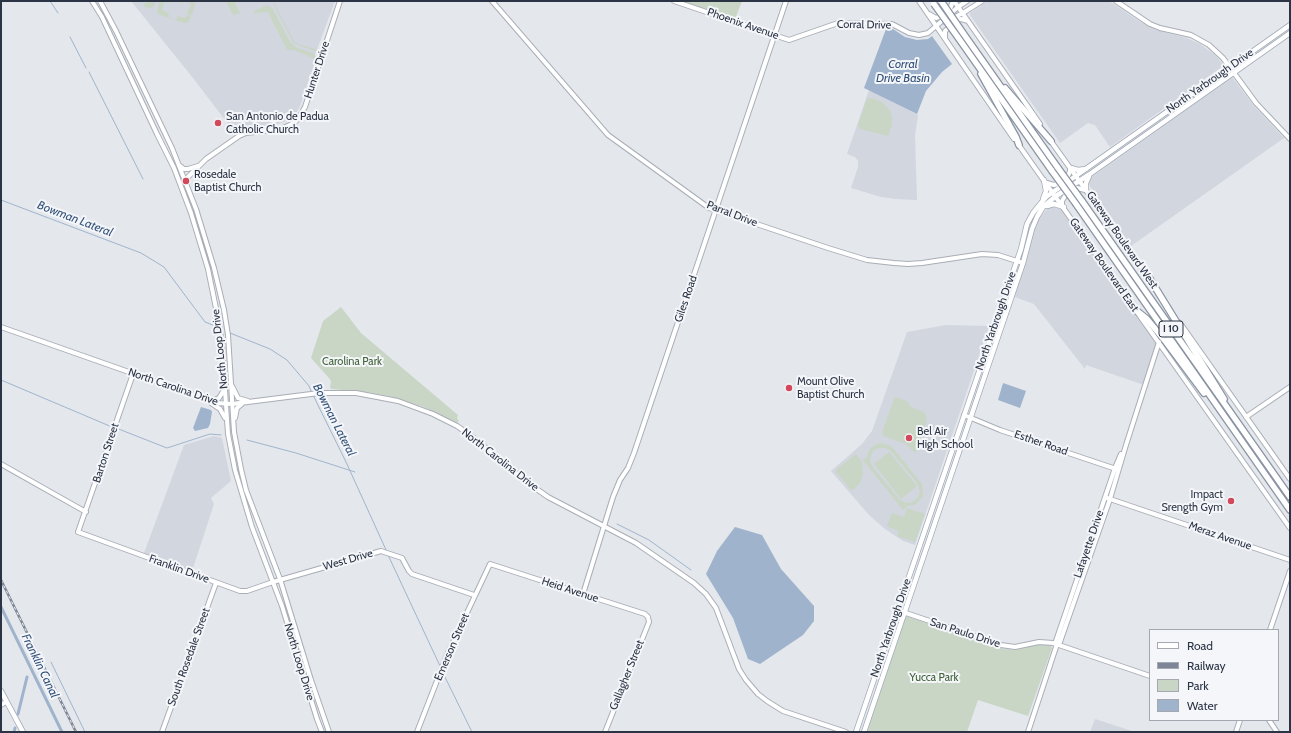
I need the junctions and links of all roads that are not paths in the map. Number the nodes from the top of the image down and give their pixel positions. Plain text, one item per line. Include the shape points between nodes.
1 (92, 1) edge
2 (100, 1) edge
3 (340, 1) edge
4 (492, 1) edge
5 (674, 1) edge
6 (786, 1) edge
7 (919, 1) edge
8 (941, 1) edge
9 (954, 1) edge
10 (967, 1) edge
11 (982, 1) edge
12 (1116, 1) edge
13 (934, 2) edge
14 (958, 7) junction
15 (927, 13) junction
16 (963, 13) junction
17 (968, 21) junction
18 (1290, 24) edge
19 (936, 27) junction
20 (1290, 33) edge
21 (775, 35) junction
22 (945, 39) junction
23 (788, 40) joint
24 (975, 61) junction
25 (1230, 67) junction
26 (1234, 72) junction
27 (992, 75) junction
28 (1146, 127) junction
29 (1150, 132) junction
30 (1290, 140) edge
31 (1051, 141) junction
32 (1018, 145) junction
33 (200, 164) junction
34 (179, 165) junction
35 (1070, 167) junction
36 (1087, 169) junction
37 (1090, 174) junction
38 (1078, 178) junction
39 (185, 181) junction
40 (1045, 181) junction
41 (180, 183) junction
42 (1087, 190) junction
43 (1054, 194) junction
44 (1042, 201) junction
45 (1063, 206) junction
46 (1044, 207) junction
47 (716, 210) junction
48 (1016, 261) junction
49 (1022, 263) junction
50 (1150, 279) junction
51 (1137, 311) junction
52 (1, 327) edge
53 (1159, 342) junction
54 (983, 359) junction
55 (989, 361) junction
56 (133, 374) junction
57 (231, 383) junction
58 (1290, 387) edge
59 (224, 389) junction
60 (209, 401) junction
61 (250, 402) junction
62 (244, 403) junction
63 (225, 404) junction
64 (232, 404) junction
65 (964, 415) junction
66 (970, 417) junction
67 (1246, 417) junction
68 (227, 422) junction
69 (233, 424) junction
70 (1232, 426) junction
71 (1261, 456) junction
72 (1, 464) edge
73 (1117, 469) junction
74 (235, 470) junction
75 (241, 470) junction
76 (1290, 479) edge
77 (1107, 498) junction
78 (1290, 498) edge
79 (1290, 510) edge
80 (86, 512) junction
81 (603, 526) junction
82 (1290, 528) edge
83 (78, 532) joint
84 (1290, 560) edge
85 (490, 564) joint
86 (1290, 571) edge
87 (280, 579) junction
88 (273, 582) junction
89 (216, 583) junction
90 (583, 594) junction
91 (474, 596) junction
92 (897, 610) junction
93 (904, 612) junction
94 (649, 618) joint
95 (1270, 629) edge
96 (886, 642) junction
97 (893, 644) junction
98 (1057, 644) junction
99 (1149, 676) edge
100 (1, 691) edge
101 (6, 702) junction
102 (1, 705) edge
103 (1240, 721) edge
104 (1270, 721) edge
105 (23, 732) edge
106 (162, 732) edge
107 (322, 732) edge
108 (329, 732) edge
109 (417, 732) edge
110 (605, 732) edge
111 (846, 732) edge
112 (856, 732) edge
113 (864, 732) edge
114 (1028, 732) edge
115 (1236, 732) edge
116 (1277, 732) edge

1 - 41 main road, North Loop Drive via 120,54
2 - 34 main road, North Loop Drive
3 - 33 main road, Hunter Drive via 305,107 298,119 281,129 239,136
4 - 47 main road, Parral Drive via 608,135 709,208
5 - 21 main road, Phoenix Avenue
6 - 21 main road, Giles Road
7 - 15 main road, Gateway Boulevard East
8 - 27 highway, I 10, bridge
9 - 14 main road, Gateway Boulevard West
9 - 15 main road via 950,9 940,17 933,17
10 - 14 main road
11 - 16 main road
12 - 25 main road via 1154,26 1199,38 1214,49
13 - 24 highway, I 10, bridge
14 - 16 main road, Gateway Boulevard West
14 - 19 main road
15 - 19 main road, Gateway Boulevard East
16 - 17 main road, Gateway Boulevard West
16 - 19 main road
17 - 22 main road via 957,20 945,31
17 - 31 main road, Gateway Boulevard West
18 - 25 main road, North Yarbrough Drive
19 - 22 main road, Gateway Boulevard East
19 - 23 main road, Corral Drive via 919,35 909,34 892,24 838,23
20 - 26 main road, North Yarbrough Drive
21 - 23 main road, Phoenix Avenue
21 - 47 main road, Giles Road
22 - 32 main road, Gateway Boulevard East
24 - 32 highway
24 - 70 highway, I 10, bridge
25 - 26 main road
25 - 28 main road, North Yarbrough Drive
26 - 29 main road, North Yarbrough Drive
26 - 30 main road via 1256,103
27 - 31 highway
27 - 71 highway, I 10, bridge
28 - 29 main road
28 - 36 main road, North Yarbrough Drive
29 - 37 main road, North Yarbrough Drive
31 - 35 main road, Gateway Boulevard West
32 - 40 main road, Gateway Boulevard East
33 - 34 main road via 188,169
33 - 39 main road, Hunter Drive
34 - 39 main road, North Loop Drive
35 - 36 main road via 1078,170
35 - 38 main road, Gateway Boulevard West
35 - 40 main road via 1068,176 1057,184
36 - 38 main road, North Yarbrough Drive
37 - 38 main road, North Yarbrough Drive
37 - 42 main road via 1086,181
38 - 42 main road, Gateway Boulevard West
38 - 43 main road, North Yarbrough Drive
39 - 41 main road, Hunter Drive
39 - 57 main road, North Loop Drive via 196,209 221,295 228,338
40 - 43 main road, Gateway Boulevard East
40 - 44 main road via 1046,191
41 - 59 main road, North Loop Drive via 198,235 219,322
42 - 45 main road via 1077,188 1065,196 1062,200
42 - 50 main road, Gateway Boulevard West
43 - 44 main road, North Yarbrough Drive
43 - 45 main road, Gateway Boulevard East
43 - 46 main road, North Yarbrough Drive
44 - 48 main road, North Yarbrough Drive via 1030,217
45 - 46 main road via 1054,204
45 - 51 main road, Gateway Boulevard East
46 - 49 main road, North Yarbrough Drive via 1034,223
47 - 48 main road, Parral Drive via 866,260 908,264 982,254 998,255
47 - 81 main road, Giles Road via 632,458 616,488
48 - 49 main road, Parral Drive
48 - 54 main road, North Yarbrough Drive
49 - 55 main road, North Yarbrough Drive
50 - 67 main road, Gateway Boulevard West
50 - 71 highway
51 - 53 main road, Gateway Boulevard East
51 - 70 highway via 1166,342 1215,408
52 - 56 main road, North Carolina Drive
53 - 73 main road, Lafayette Drive
53 - 82 main road, Gateway Boulevard East
54 - 55 main road
54 - 65 main road, North Yarbrough Drive
55 - 66 main road, North Yarbrough Drive
56 - 60 main road, North Carolina Drive
56 - 80 main road, Barton Street
57 - 61 main road via 238,398
57 - 64 main road, North Loop Drive
58 - 67 main road
59 - 60 main road via 219,398
59 - 63 main road, North Loop Drive
60 - 63 main road, North Carolina Drive
60 - 68 main road via 220,409
61 - 62 main road, North Carolina Drive
61 - 81 main road, North Carolina Drive via 319,393 356,394 411,405 457,426 548,497
62 - 64 main road, North Carolina Drive
62 - 69 main road via 237,408
63 - 64 main road, North Carolina Drive
63 - 68 main road, North Loop Drive
64 - 69 main road, North Loop Drive
65 - 66 main road, Esther Road
65 - 92 main road, North Yarbrough Drive
66 - 73 main road, Esther Road via 1000,430
66 - 93 main road, North Yarbrough Drive
67 - 76 main road, Gateway Boulevard West
68 - 74 main road, North Loop Drive
69 - 75 main road, North Loop Drive
70 - 79 highway, I 10
71 - 78 highway, I 10
72 - 80 main road
73 - 77 main road, Lafayette Drive
74 - 75 main road
74 - 88 main road, North Loop Drive via 250,521
75 - 87 main road, North Loop Drive via 246,490
77 - 84 main road, Meraz Avenue
77 - 98 main road, Lafayette Drive via 1060,642
80 - 83 main road, Barton Street
81 - 90 main road, Giles Road
81 - 111 main road, North Carolina Drive via 646,549 703,591 720,616 739,668 758,694 783,711
83 - 89 main road, Franklin Drive
85 - 90 main road, Heid Avenue
85 - 91 main road, Emerson Street
86 - 95 main road
87 - 88 main road, Franklin Drive
87 - 91 main road, West Drive via 378,551 403,560 412,574
87 - 108 main road, North Loop Drive
88 - 89 main road, Franklin Drive via 247,591
88 - 107 main road, North Loop Drive
89 - 106 main road, South Rosedale Street
90 - 94 main road, Heid Avenue via 645,614
91 - 109 main road, Emerson Street
92 - 93 main road, San Paulo Drive
92 - 96 main road, North Yarbrough Drive
93 - 97 main road, North Yarbrough Drive
93 - 98 main road, San Paulo Drive via 1006,646 1039,642
94 - 110 main road, Gallagher Street
96 - 97 main road
96 - 112 main road, North Yarbrough Drive
97 - 113 main road, North Yarbrough Drive
98 - 99 main road, San Paulo Drive
98 - 114 main road, Lafayette Drive
100 - 101 main road
101 - 102 main road
101 - 105 main road
103 - 115 main road
104 - 116 main road

